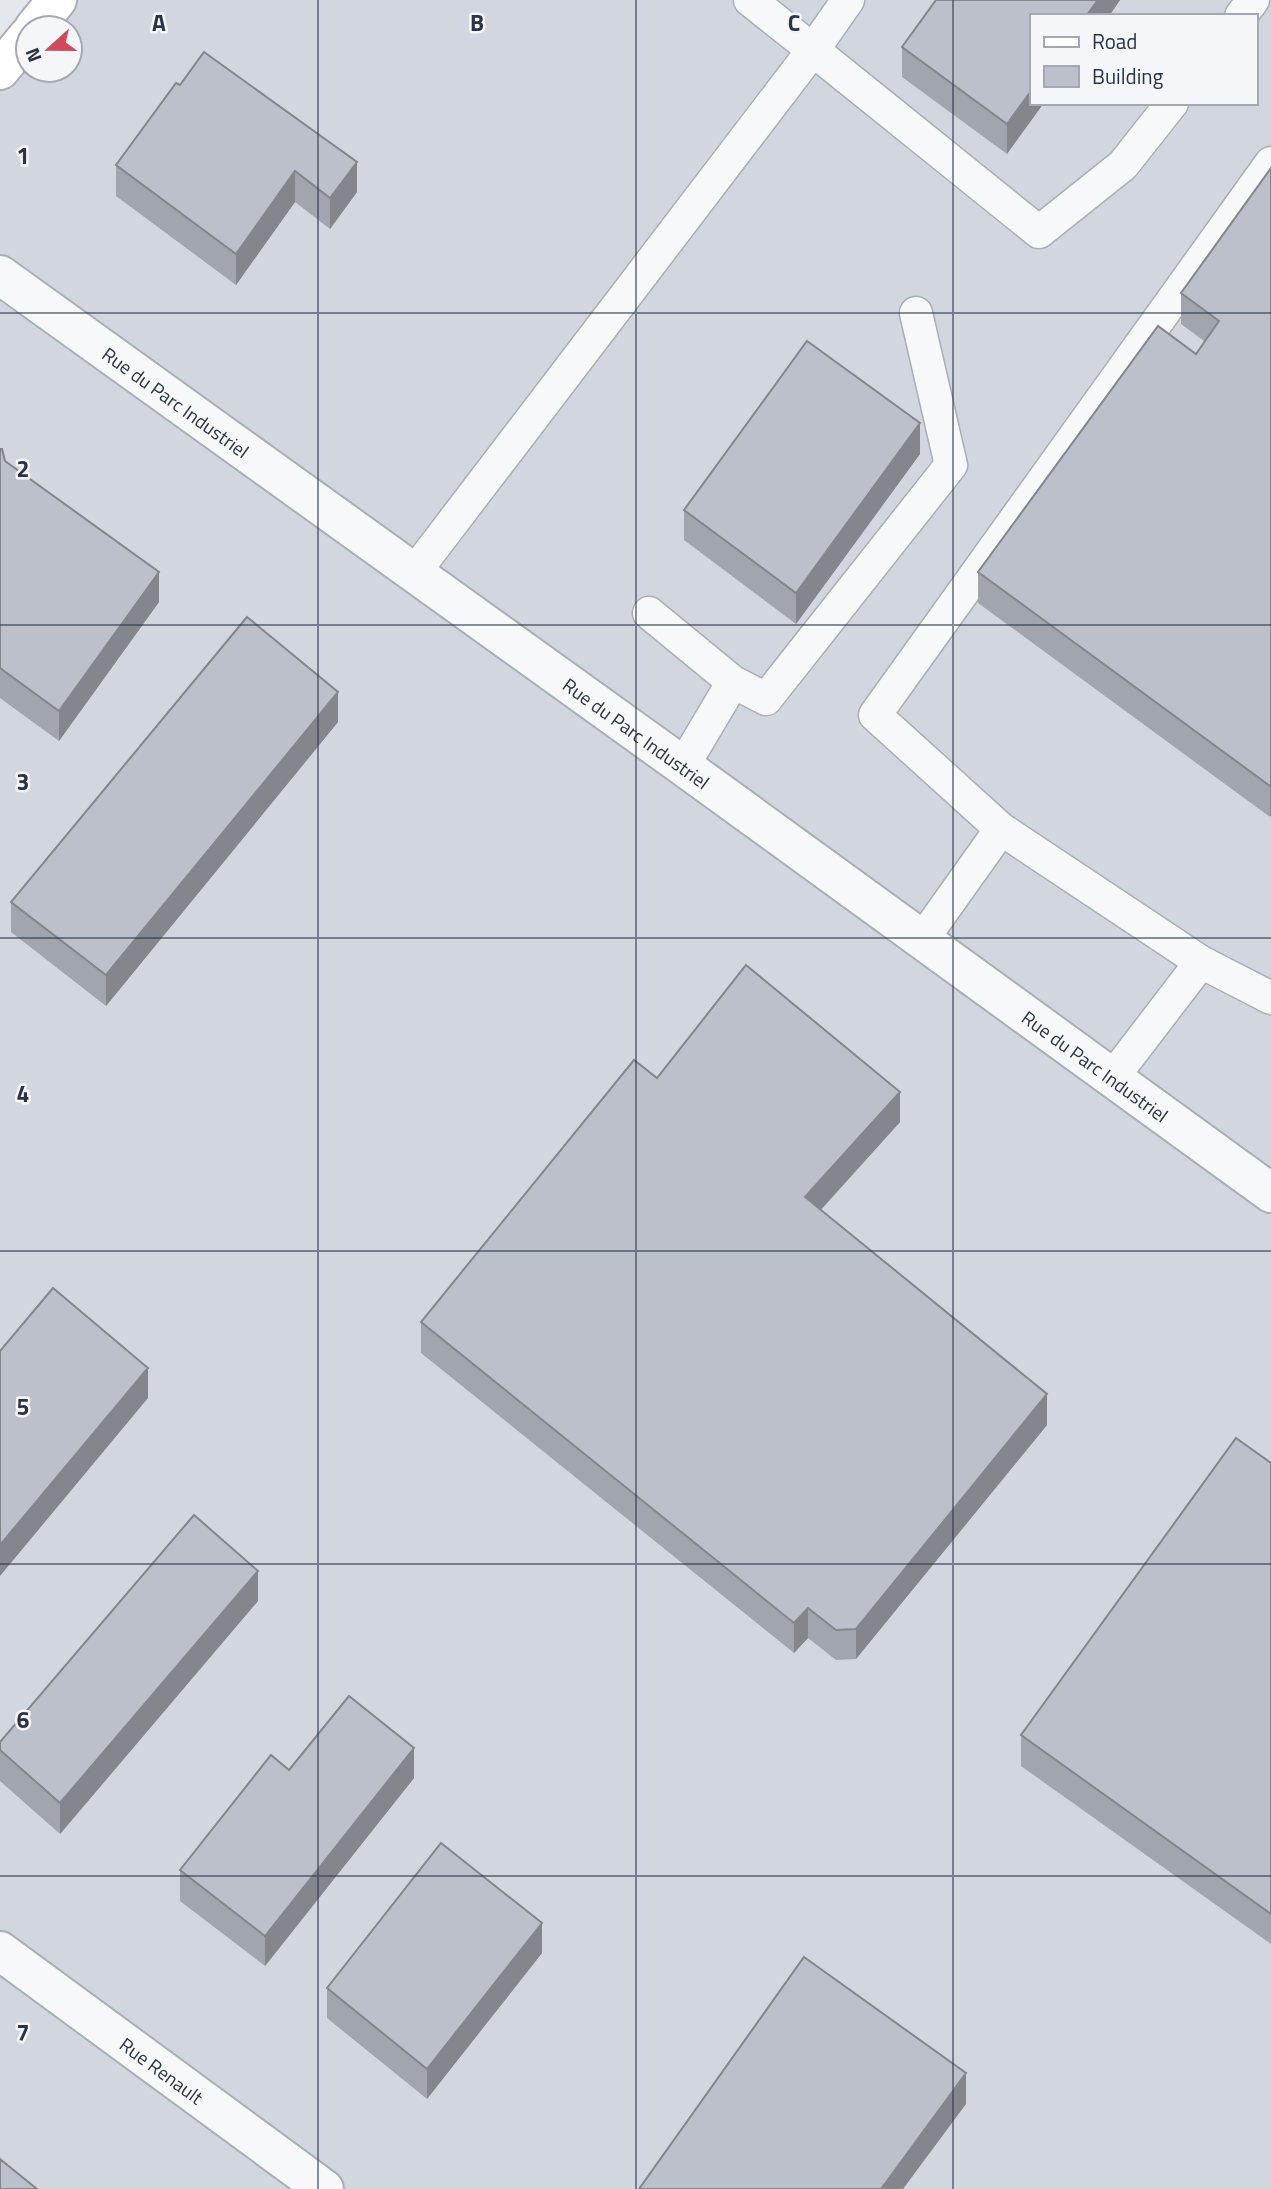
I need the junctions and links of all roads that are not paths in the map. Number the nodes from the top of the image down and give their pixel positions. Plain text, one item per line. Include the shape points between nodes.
1 (57, 0) edge
2 (750, 0) edge
3 (848, 0) edge
4 (46, 14) edge
5 (813, 50) junction
6 (14, 53) edge
7 (0, 70) edge
8 (1170, 105) edge
9 (1271, 163) edge
10 (0, 275) edge
11 (916, 313) dead end
12 (414, 573) junction
13 (649, 613) dead end
14 (733, 682) junction
15 (683, 766) junction
16 (1001, 829) junction
17 (922, 940) junction
18 (1202, 962) junction
19 (1271, 998) edge
20 (1113, 1077) junction
21 (1271, 1194) edge
22 (0, 1951) edge
23 (324, 2189) edge

1 - 4 main road
2 - 5 lane
3 - 5 lane
5 - 8 lane via 1039,232 1123,165
5 - 12 lane
6 - 7 main road
9 - 16 lane via 875,715
10 - 12 street, Rue du Parc Industriel
11 - 14 lane via 951,465 766,699
12 - 15 street, Rue du Parc Industriel
13 - 14 lane
14 - 15 lane
15 - 17 street, Rue du Parc Industriel
16 - 17 lane
16 - 18 lane
17 - 20 street, Rue du Parc Industriel
18 - 19 lane
18 - 20 lane
20 - 21 street, Rue du Parc Industriel
22 - 23 street, Rue Renault

